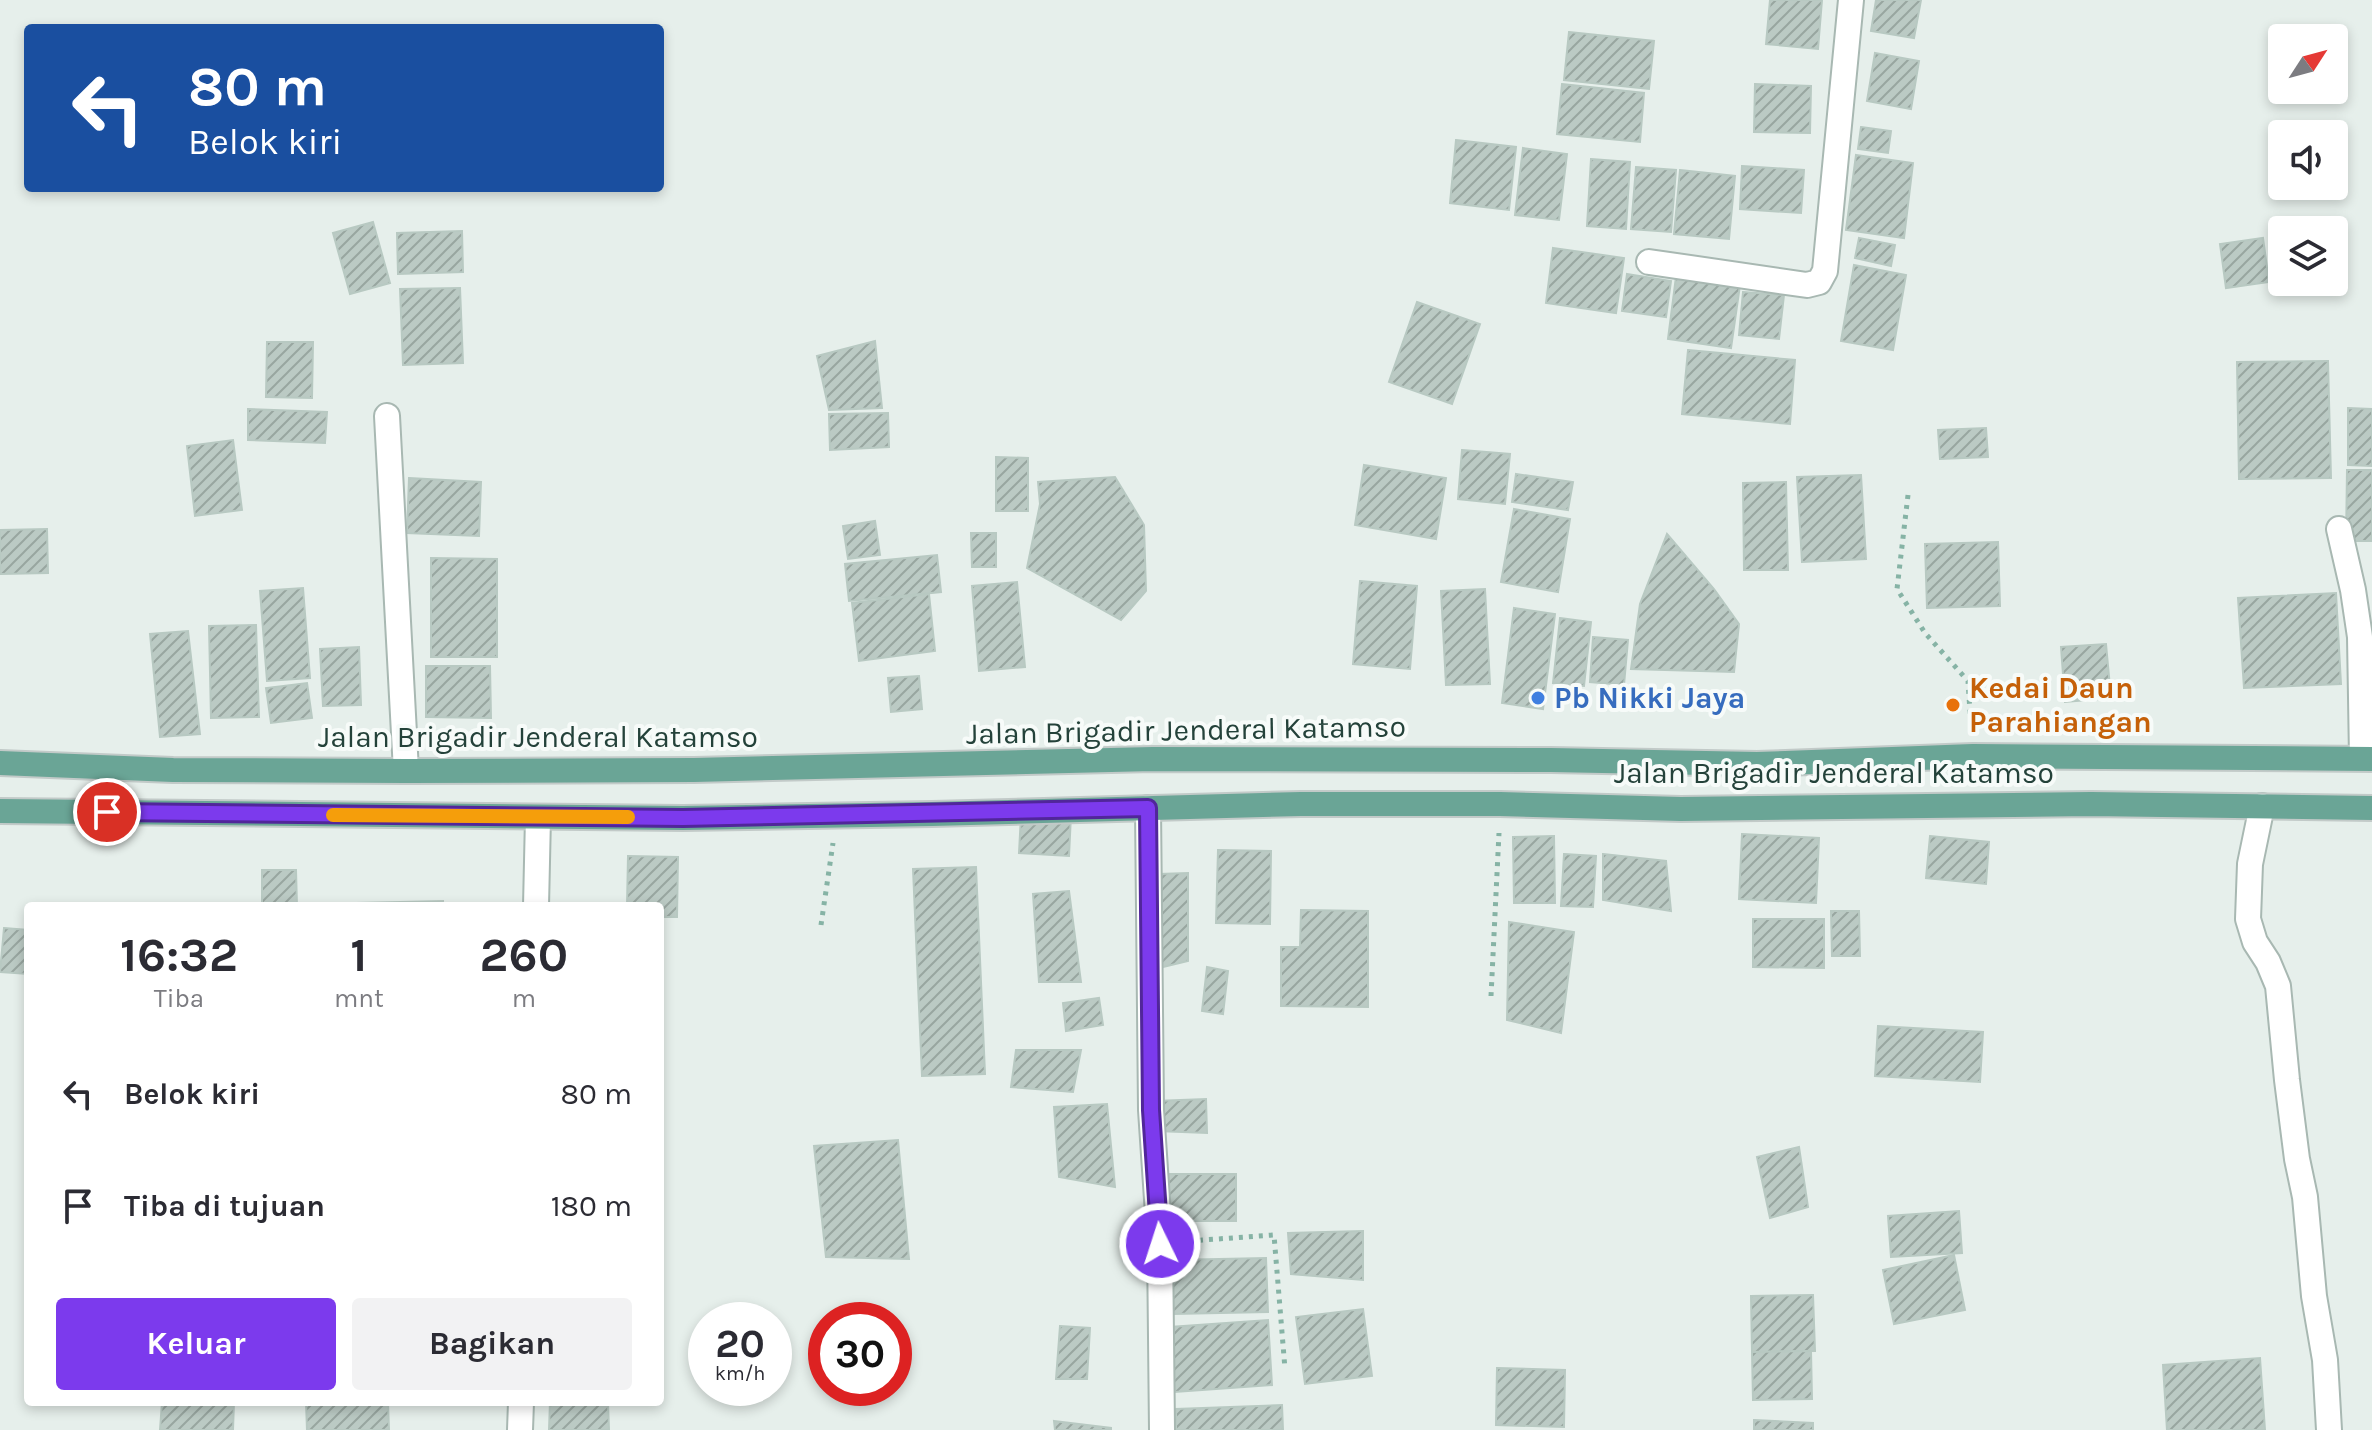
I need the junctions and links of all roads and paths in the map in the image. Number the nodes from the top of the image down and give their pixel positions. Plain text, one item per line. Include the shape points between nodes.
1 (1851, 0) edge
2 (1649, 262) dead end
3 (387, 416) dead end
4 (1908, 495) dead end
5 (2339, 529) dead end
6 (1973, 756) junction
7 (2367, 759) edge
8 (0, 763) edge
9 (406, 771) junction
10 (1500, 804) junction
11 (2262, 806) junction
12 (1148, 808) junction
13 (2372, 808) edge
14 (0, 811) edge
15 (838, 815) junction
16 (538, 817) junction
17 (536, 902) edge
18 (821, 925) dead end
19 (1491, 996) dead end
20 (1160, 1244) junction
21 (1285, 1369) dead end
22 (521, 1406) edge
23 (520, 1430) edge
24 (1162, 1430) edge
25 (2329, 1430) edge

1 - 2 street via 1825,271 1819,282 1807,285
3 - 9 street
4 - 6 path via 1897,589 1925,633 1968,681
5 - 7 street via 2360,637
6 - 7 main road, Jalan Brigadir Jenderal Katamso
6 - 9 main road, Jalan Brigadir Jenderal Katamso via 1757,764 1184,759
8 - 9 main road, Jalan Brigadir Jenderal Katamso
10 - 11 main road, Jalan Brigadir Jenderal Katamso via 1681,809
10 - 12 main road, Jalan Brigadir Jenderal Katamso
10 - 19 path
11 - 13 main road, Jalan Brigadir Jenderal Katamso
11 - 25 street via 2250,864 2248,919 2278,986 2325,1360
12 - 15 main road, Jalan Brigadir Jenderal Katamso
12 - 20 street via 1151,1110
14 - 16 main road, Jalan Brigadir Jenderal Katamso
15 - 16 main road, Jalan Brigadir Jenderal Katamso
15 - 18 path
16 - 17 street
20 - 21 path via 1274,1235
20 - 24 street
22 - 23 street

